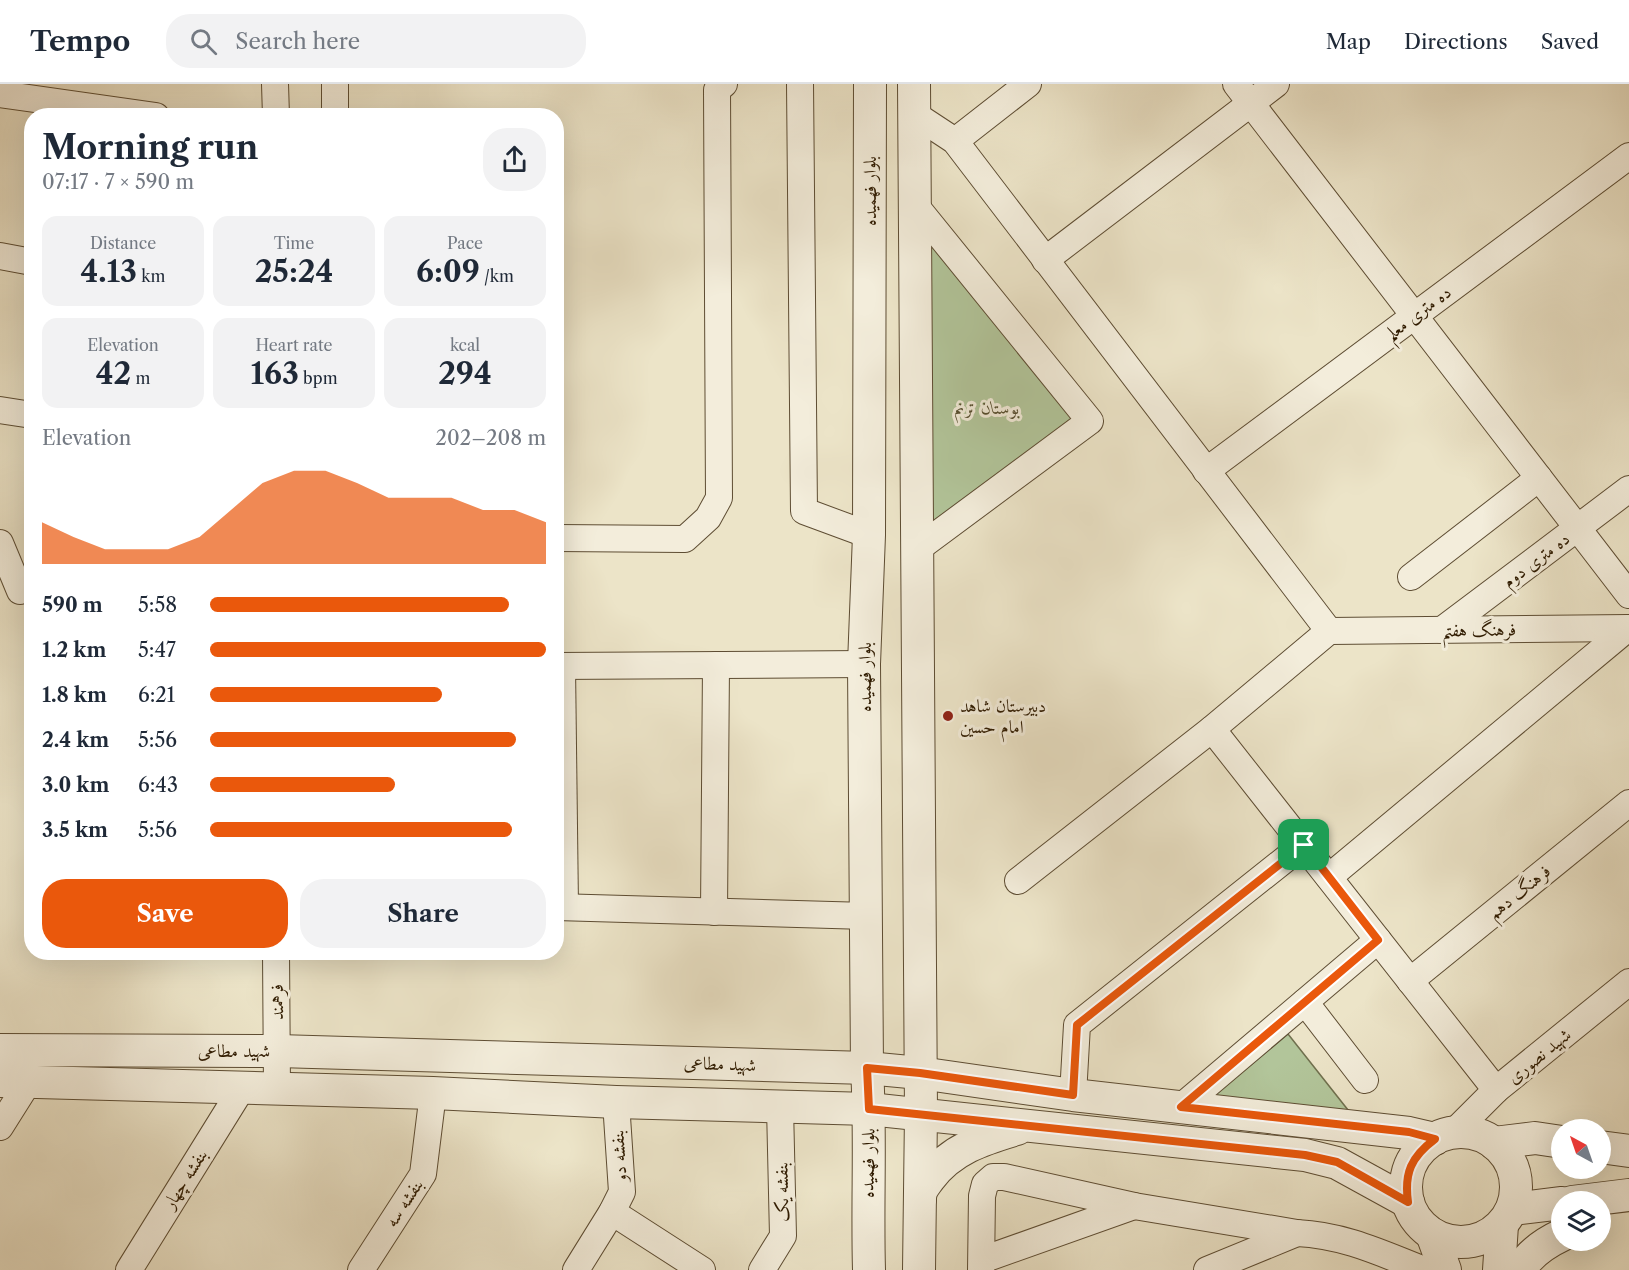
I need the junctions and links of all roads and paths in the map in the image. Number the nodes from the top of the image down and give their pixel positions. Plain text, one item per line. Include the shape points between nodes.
1 (275, 84) edge
2 (335, 84) edge
3 (724, 84) edge
4 (800, 84) edge
5 (870, 84) edge
6 (1028, 84) edge
7 (1276, 84) edge
8 (0, 94) edge
9 (1243, 94) edge
10 (914, 99) edge
11 (99, 108) edge
12 (276, 108) edge
13 (335, 108) edge
14 (955, 141) junction
15 (1629, 156) edge
16 (915, 205) junction
17 (0, 256) edge
18 (24, 260) edge
19 (1045, 260) junction
20 (1414, 316) junction
21 (0, 410) edge
22 (24, 414) edge
23 (1206, 471) junction
24 (1539, 478) junction
25 (1629, 489) edge
26 (1577, 528) junction
27 (869, 535) junction
28 (564, 537) edge
29 (0, 543) edge
30 (916, 550) junction
31 (1411, 577) dead end
32 (17, 595) edge
33 (1629, 595) edge
34 (1628, 628) edge
35 (1442, 630) junction
36 (1329, 631) junction
37 (864, 664) junction
38 (716, 665) junction
39 (564, 666) edge
40 (1212, 729) junction
41 (1629, 803) edge
42 (1304, 845) junction
43 (1329, 877) junction
44 (1018, 881) dead end
45 (564, 907) edge
46 (714, 912) junction
47 (867, 916) junction
48 (1378, 940) junction
49 (276, 960) edge
50 (1410, 981) junction
51 (1629, 982) edge
52 (1305, 1002) junction
53 (0, 1050) edge
54 (278, 1052) junction
55 (867, 1068) junction
56 (920, 1073) junction
57 (1365, 1080) dead end
58 (15, 1081) edge
59 (242, 1088) junction
60 (277, 1089) junction
61 (1496, 1090) junction
62 (433, 1093) junction
63 (1073, 1095) junction
64 (616, 1102) junction
65 (780, 1107) junction
66 (1181, 1107) junction
67 (869, 1109) junction
68 (921, 1113) junction
69 (1026, 1126) junction
70 (0, 1127) edge
71 (1444, 1136) junction
72 (1551, 1140) edge
73 (1494, 1143) junction
74 (1611, 1148) edge
75 (1629, 1150) edge
76 (1629, 1195) edge
77 (1611, 1197) edge
78 (1408, 1202) junction
79 (1134, 1206) junction
80 (1551, 1206) edge
81 (1629, 1209) edge
82 (612, 1212) junction
83 (920, 1212) junction
84 (1611, 1214) edge
85 (1507, 1217) junction
86 (1297, 1233) junction
87 (1432, 1234) junction
88 (1551, 1242) edge
89 (982, 1265) edge
90 (129, 1270) edge
91 (361, 1270) edge
92 (576, 1270) edge
93 (702, 1270) edge
94 (762, 1270) edge
95 (869, 1270) edge
96 (919, 1270) edge
97 (1207, 1270) edge
98 (1424, 1270) edge
99 (1445, 1270) edge
100 (1499, 1270) edge
101 (1520, 1270) edge

1 - 12 street
2 - 13 street
3 - 28 street via 717,90 719,498 708,518 685,539
4 - 27 street via 804,511
5 - 27 street, بلوار فهمیده
6 - 14 street
7 - 9 street
8 - 11 street
9 - 19 street
9 - 20 street
10 - 14 street
10 - 16 street
14 - 19 street
15 - 20 street, ده متری معلم
16 - 30 street
16 - 30 street via 1090,421
17 - 18 street
19 - 23 street
20 - 23 street, ده متری معلم
20 - 24 street
21 - 22 street
23 - 36 street
24 - 26 street
24 - 31 street
25 - 26 street, ده متری دوم
26 - 33 street
26 - 35 street, ده متری دوم
27 - 37 street, بلوار فهمیده
29 - 32 street
30 - 56 street
34 - 35 street, فرهنگ هفتم
34 - 43 street
35 - 36 street, فرهنگ هفتم
36 - 40 street
37 - 38 street
37 - 47 street, بلوار فهمیده
38 - 39 street
38 - 46 street
40 - 42 street
40 - 44 street
41 - 50 street, فرهنگ دهم
42 - 43 street
42 - 63 street via 1077,1025
43 - 48 street
45 - 46 street
46 - 47 street
47 - 55 street, بلوار فهمیده
48 - 50 street
48 - 52 street
49 - 54 street, فرهمند
50 - 61 street
51 - 61 street, شهید نصوری
52 - 57 street
52 - 66 street
53 - 54 street, شهید مطاعی
54 - 55 street, شهید مطاعی
54 - 60 street, فرهمند
55 - 56 street, شهید مطاعی
55 - 67 street, بلوار فهمیده
56 - 63 street, شهید مطاعی
56 - 68 street
58 - 59 street, شهید مطاعی
58 - 70 street
59 - 60 street, شهید مطاعی
59 - 90 street, بنفشه چهار
60 - 62 street, شهید مطاعی
61 - 71 street, شهید نصوری
62 - 64 street, شهید مطاعی
62 - 91 street, بنفشه سه via 423,1174
63 - 66 street, شهید مطاعی
64 - 65 street, شهید مطاعی
64 - 82 street, بنفشه دو via 622,1192
65 - 67 street, شهید مطاعی
65 - 94 street, بنفشه یک via 783,1236
66 - 71 street, شهید مطاعی
67 - 68 street, شهید مطاعی
67 - 95 street, بلوار فهمیده
68 - 69 street, شهید مطاعی
68 - 83 street
69 - 78 street, شهید مطاعی via 1305,1155 1337,1162
69 - 83 street via 977,1142 946,1160 920,1192
71 - 73 street via 1467,1132
71 - 78 street via 1423,1148 1414,1160 1408,1173
72 - 73 street via 1535,1138
73 - 85 street via 1507,1156 1515,1173 1517,1191
74 - 75 street
76 - 77 street
78 - 87 street via 1422,1226
79 - 86 street
79 - 89 street
79 - 89 street via 993,1177 985,1184 982,1196
80 - 85 street
81 - 84 street
82 - 92 street, بنفشه دو
82 - 93 street
83 - 96 street
85 - 87 street via 1487,1237 1469,1242 1449,1241
85 - 100 street
86 - 97 street
86 - 98 street via 1322,1234 1350,1242
87 - 99 street
88 - 101 street via 1525,1261

